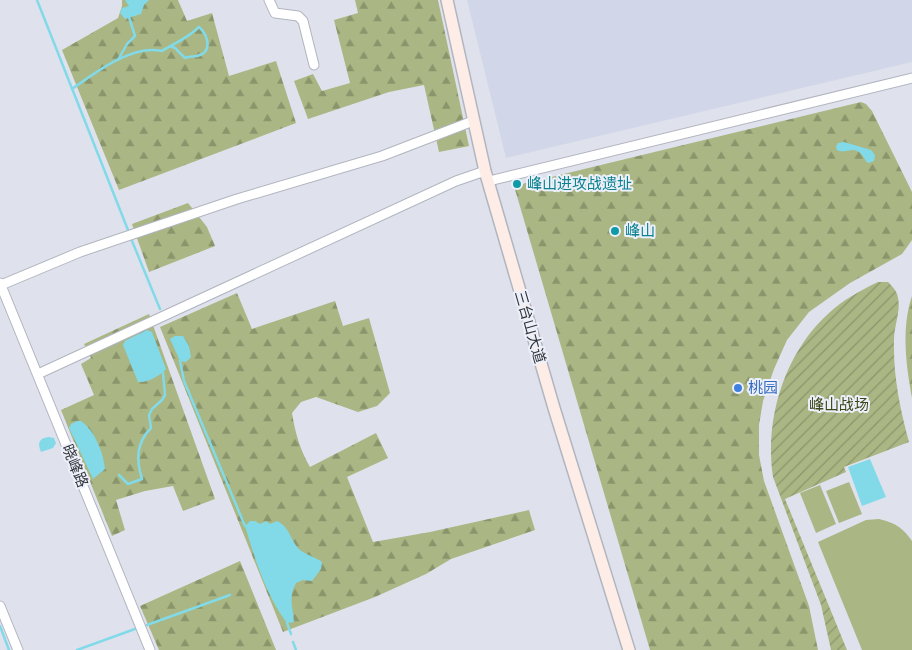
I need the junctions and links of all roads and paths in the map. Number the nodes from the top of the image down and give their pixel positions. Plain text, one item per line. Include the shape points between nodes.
1 (269, 0) edge
2 (448, 0) edge
3 (314, 65) dead end
4 (912, 78) edge
5 (474, 121) junction
6 (487, 176) junction
7 (0, 284) edge
8 (38, 374) junction
9 (0, 606) edge
10 (18, 650) edge
11 (150, 650) edge
12 (628, 650) edge

1 - 3 street via 274,12 298,16 303,21
2 - 5 main road, 三台山大道
4 - 6 street
5 - 6 main road, 三台山大道
5 - 7 street via 382,156 237,199 80,252
6 - 8 street via 456,180
6 - 12 main road, 三台山大道
7 - 8 street, 晓峰路
8 - 11 street, 晓峰路
9 - 10 street

